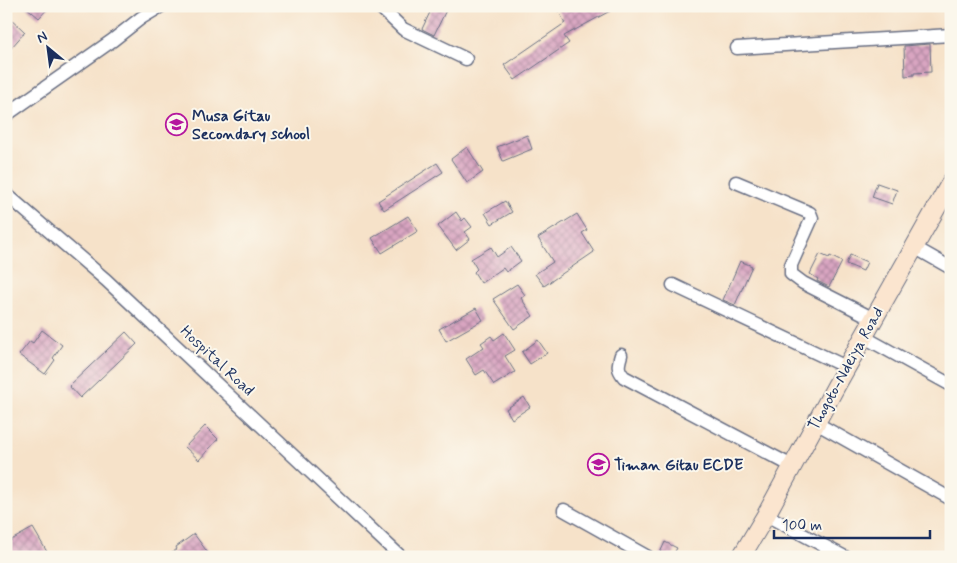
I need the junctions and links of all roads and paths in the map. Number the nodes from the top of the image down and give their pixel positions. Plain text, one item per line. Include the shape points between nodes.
1 (161, 6) edge
2 (379, 6) edge
3 (951, 35) edge
4 (737, 48) dead end
5 (466, 60) dead end
6 (6, 115) edge
7 (736, 182) dead end
8 (951, 182) edge
9 (6, 194) edge
10 (914, 247) junction
11 (951, 268) edge
12 (673, 285) dead end
13 (874, 319) junction
14 (864, 336) junction
15 (621, 355) dead end
16 (846, 367) junction
17 (951, 385) edge
18 (816, 423) junction
19 (792, 466) junction
20 (951, 499) edge
21 (564, 510) dead end
22 (766, 515) junction
23 (401, 557) edge
24 (648, 557) edge
25 (741, 557) edge
26 (845, 557) edge

1 - 6 street
2 - 5 street via 403,29
3 - 4 street
7 - 13 street via 810,214 812,218 790,265 791,274
8 - 10 main road, Thogoto-Ndeiya Road
9 - 23 street, Hospital Road via 106,280
10 - 11 street
10 - 13 main road, Thogoto-Ndeiya Road
12 - 16 street
13 - 14 main road, Thogoto-Ndeiya Road
14 - 16 main road, Thogoto-Ndeiya Road
14 - 17 street
15 - 19 street via 618,369 624,377
16 - 18 main road, Thogoto-Ndeiya Road
18 - 19 main road, Thogoto-Ndeiya Road
18 - 20 street
19 - 22 main road, Thogoto-Ndeiya Road
21 - 24 street
22 - 25 main road, Thogoto-Ndeiya Road
22 - 26 street

